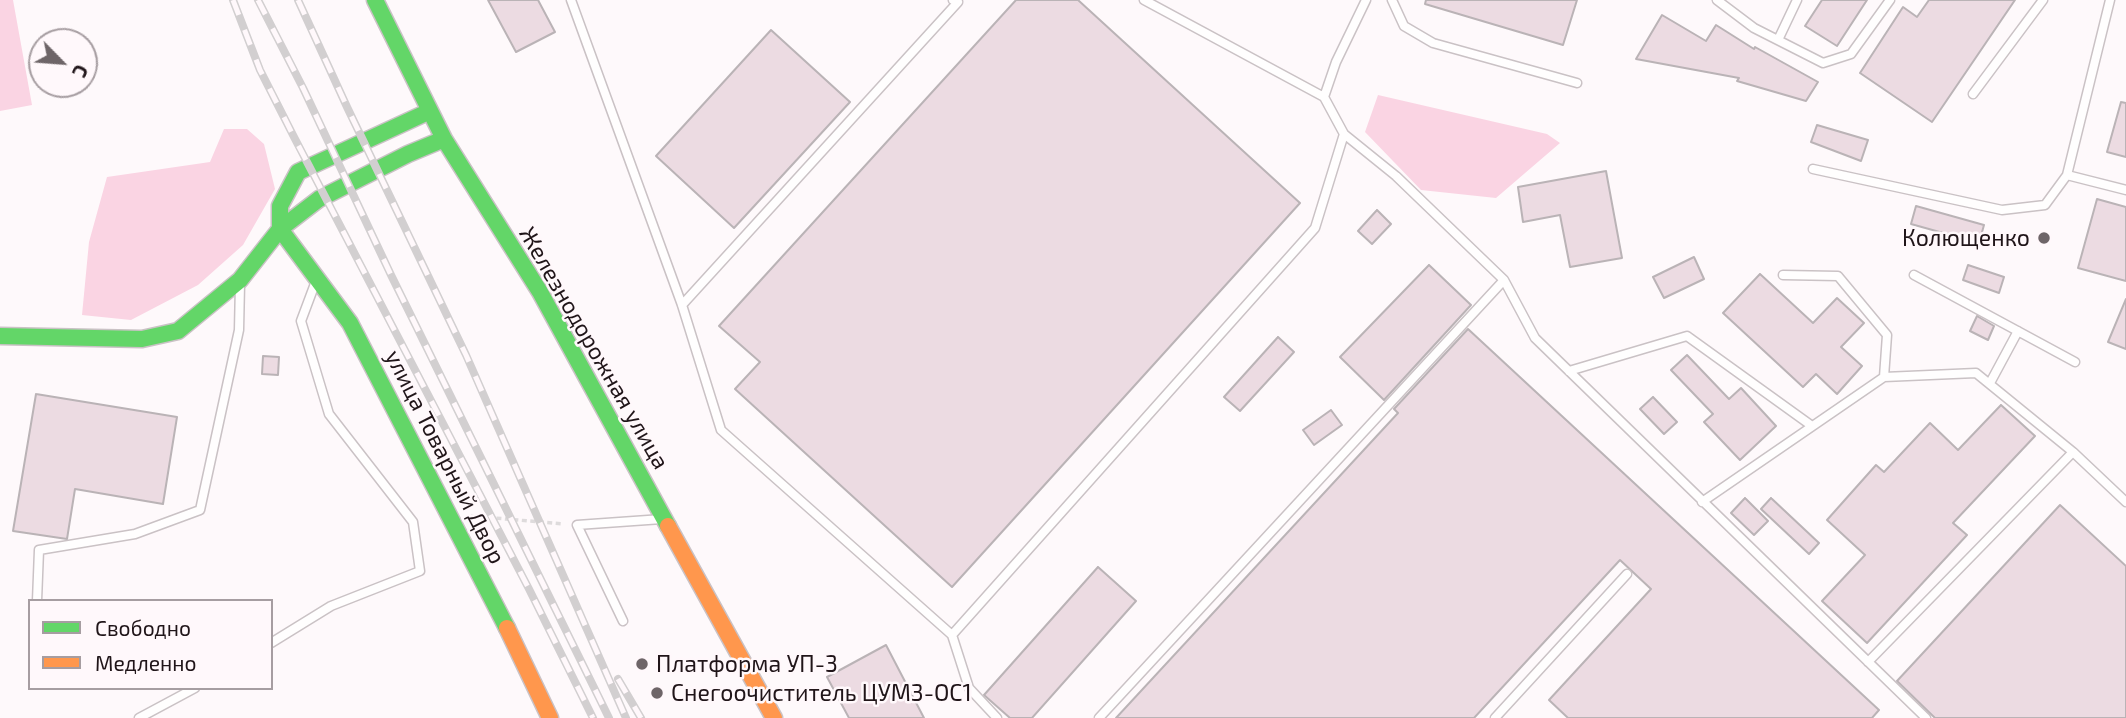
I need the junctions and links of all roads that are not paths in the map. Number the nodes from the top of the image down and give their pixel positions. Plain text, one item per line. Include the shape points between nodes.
1 (375, 0) edge
2 (571, 0) edge
3 (1144, 0) edge
4 (1366, 0) edge
5 (1392, 0) edge
6 (1717, 0) edge
7 (1797, 0) edge
8 (1889, 0) edge
9 (2043, 0) edge
10 (2110, 0) edge
11 (958, 1) edge
12 (1778, 40) junction
13 (1577, 83) dead end
14 (1973, 94) dead end
15 (1324, 97) junction
16 (430, 111) junction
17 (1344, 134) junction
18 (444, 139) junction
19 (1813, 169) dead end
20 (2067, 175) junction
21 (2126, 190) edge
22 (280, 229) junction
23 (1783, 275) dead end
24 (1914, 275) dead end
25 (317, 278) junction
26 (240, 280) junction
27 (1504, 280) junction
28 (682, 305) junction
29 (2018, 331) junction
30 (0, 336) edge
31 (2075, 362) dead end
32 (1569, 371) junction
33 (1884, 377) junction
34 (1990, 383) junction
35 (1812, 426) junction
36 (2073, 452) junction
37 (1702, 502) junction
38 (2126, 502) edge
39 (664, 519) junction
40 (1627, 574) dead end
41 (37, 599) edge
42 (623, 621) dead end
43 (952, 635) junction
44 (273, 642) edge
45 (1868, 662) junction
46 (191, 690) edge
47 (139, 718) edge
48 (550, 718) edge
49 (774, 718) edge
50 (997, 718) edge
51 (1099, 718) edge
52 (1495, 718) edge
53 (1926, 718) edge

1 - 16 street, Железнодорожная улица
2 - 28 lane
3 - 15 lane
4 - 15 lane
5 - 13 lane via 1404,26 1433,43
6 - 12 lane
7 - 12 lane
8 - 12 lane via 1851,54 1824,63
9 - 14 lane
10 - 20 lane
11 - 28 lane
15 - 17 lane
16 - 18 street, Железнодорожная улица
16 - 22 street via 298,172 280,206
17 - 27 lane via 1396,176
17 - 43 lane via 1315,228
18 - 22 street via 319,199
18 - 39 street, Железнодорожная улица via 540,292
19 - 20 lane via 2002,210 2045,205
20 - 21 lane
22 - 25 street, улица Товарный Двор
22 - 26 street
23 - 33 lane via 1838,276 1887,335
24 - 29 lane
25 - 44 lane via 301,321 329,414 414,522 420,570 331,606
25 - 48 street, улица Товарный Двор via 350,323
26 - 30 street via 178,331 142,339
26 - 41 lane via 239,330 200,510 135,534 39,550
27 - 32 lane via 1535,338
27 - 51 lane
28 - 43 lane via 721,430
29 - 31 lane
29 - 34 lane
32 - 35 lane via 1687,336
32 - 37 lane
33 - 34 lane via 1976,373
33 - 35 lane
34 - 36 lane
35 - 37 lane
36 - 38 lane
36 - 45 lane
37 - 45 lane
39 - 42 lane via 577,525
39 - 49 street, Железнодорожная улица
40 - 52 lane
43 - 50 lane via 969,688
45 - 53 lane
46 - 47 lane

